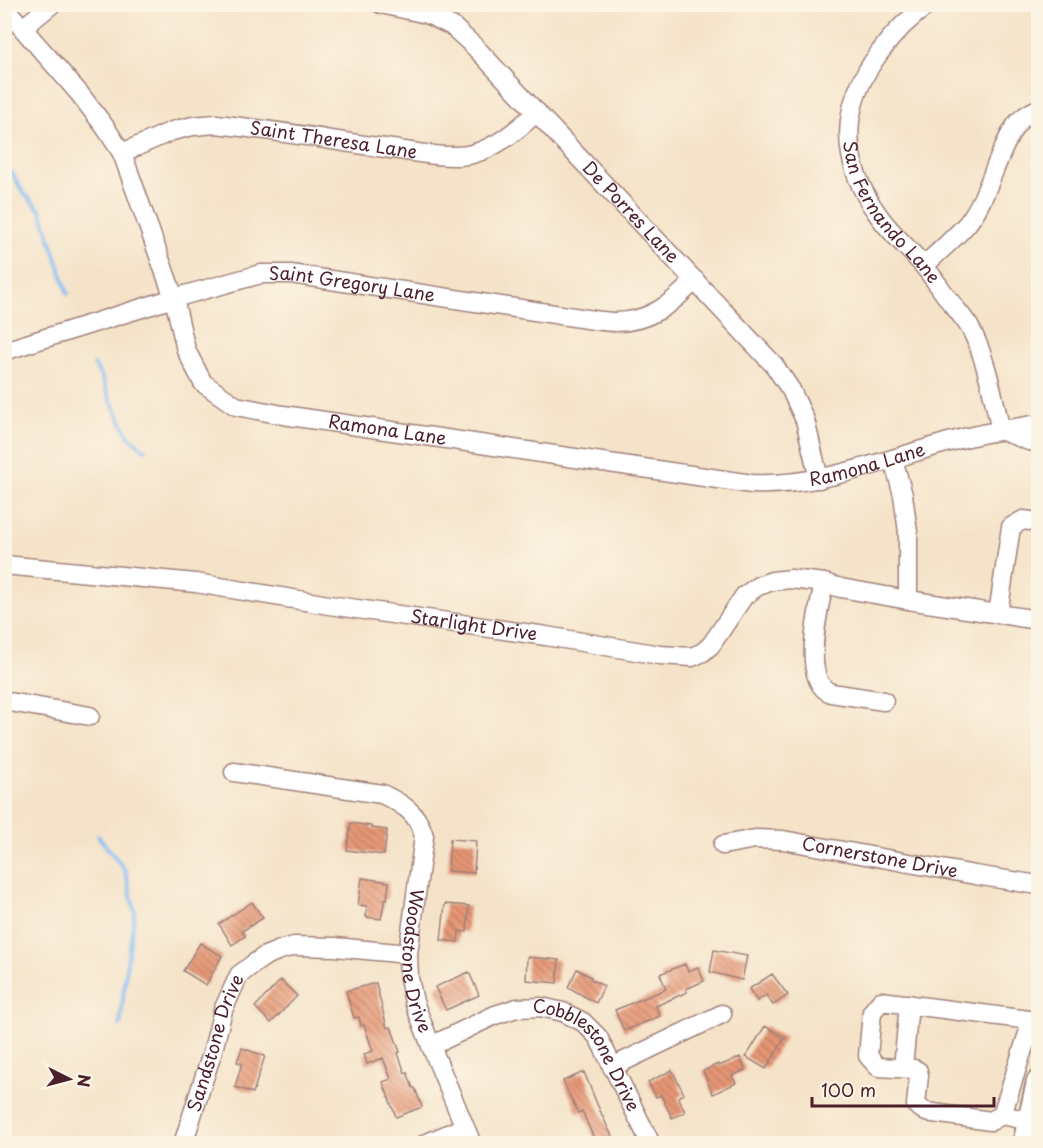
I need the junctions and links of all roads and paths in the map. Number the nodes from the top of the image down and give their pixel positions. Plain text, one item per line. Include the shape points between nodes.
1 (52, 4) edge
2 (381, 4) edge
3 (929, 4) edge
4 (4, 7) edge
5 (23, 28) junction
6 (1038, 110) edge
7 (537, 112) junction
8 (122, 153) junction
9 (924, 266) junction
10 (695, 280) junction
11 (174, 298) junction
12 (4, 351) edge
13 (1038, 426) edge
14 (1001, 431) junction
15 (1038, 442) edge
16 (893, 459) junction
17 (819, 479) junction
18 (1038, 522) edge
19 (4, 565) edge
20 (824, 583) junction
21 (908, 600) junction
22 (998, 614) junction
23 (1038, 620) edge
24 (4, 701) edge
25 (884, 701) dead end
26 (90, 716) dead end
27 (234, 772) dead end
28 (723, 845) dead end
29 (1038, 885) edge
30 (408, 954) junction
31 (909, 1004) junction
32 (722, 1014) dead end
33 (431, 1046) junction
34 (612, 1067) junction
35 (903, 1068) junction
36 (1038, 1082) edge
37 (1002, 1115) junction
38 (1034, 1122) edge
39 (468, 1135) edge
40 (183, 1143) edge
41 (425, 1143) edge
42 (651, 1143) edge
43 (1024, 1143) edge

1 - 5 street
2 - 7 street, De Porres Lane via 427,14 452,27
3 - 9 street, San Fernando Lane via 888,41 867,68 853,101 849,142 856,176 879,216
4 - 5 street, Ramona Lane
5 - 8 street, Ramona Lane via 79,93
6 - 9 street via 1017,123 967,223
7 - 8 street, Saint Theresa Lane via 496,145 469,155 429,154 216,124 172,131
7 - 10 street, De Porres Lane
8 - 11 street, Ramona Lane
9 - 14 street, San Fernando Lane via 969,326 980,350
10 - 11 street, Saint Gregory Lane via 658,312 615,322 291,274 261,274
10 - 17 street, De Porres Lane via 774,364 791,390 804,420
11 - 12 street, Saint Gregory Lane
11 - 17 street, Ramona Lane via 186,350 203,383 236,406 752,484
13 - 14 street, Ramona Lane
14 - 15 street, Ramona Lane
14 - 16 street, Ramona Lane via 965,437
16 - 17 street, Ramona Lane
16 - 21 street via 908,532
18 - 22 street via 1023,520 1011,526
19 - 20 street, Starlight Drive via 196,583 692,657 711,645 744,596 758,586 791,579
20 - 21 street, Starlight Drive
20 - 25 street via 815,622 814,662 821,686 831,693
21 - 22 street, Starlight Drive
22 - 23 street, Starlight Drive
24 - 26 street
27 - 30 street, Woodstone Drive via 382,794 400,802 414,815 424,837
28 - 29 street, Cornerstone Drive via 754,839 783,840
30 - 33 street, Woodstone Drive via 414,1002
30 - 40 street, Sandstone Drive via 294,946 265,956 239,975 223,1010
31 - 35 street
31 - 35 street via 881,1001 872,1012 868,1056 878,1067
31 - 37 street via 1029,1020
32 - 34 street
33 - 34 street, Cobblestone Drive via 495,1015 517,1008 541,1007 562,1011 583,1022 597,1036
33 - 39 street, Woodstone Drive
34 - 42 street, Cobblestone Drive
35 - 37 street via 918,1071 916,1105 926,1112 991,1121
36 - 38 main road
37 - 38 street
38 - 43 main road
39 - 41 street

